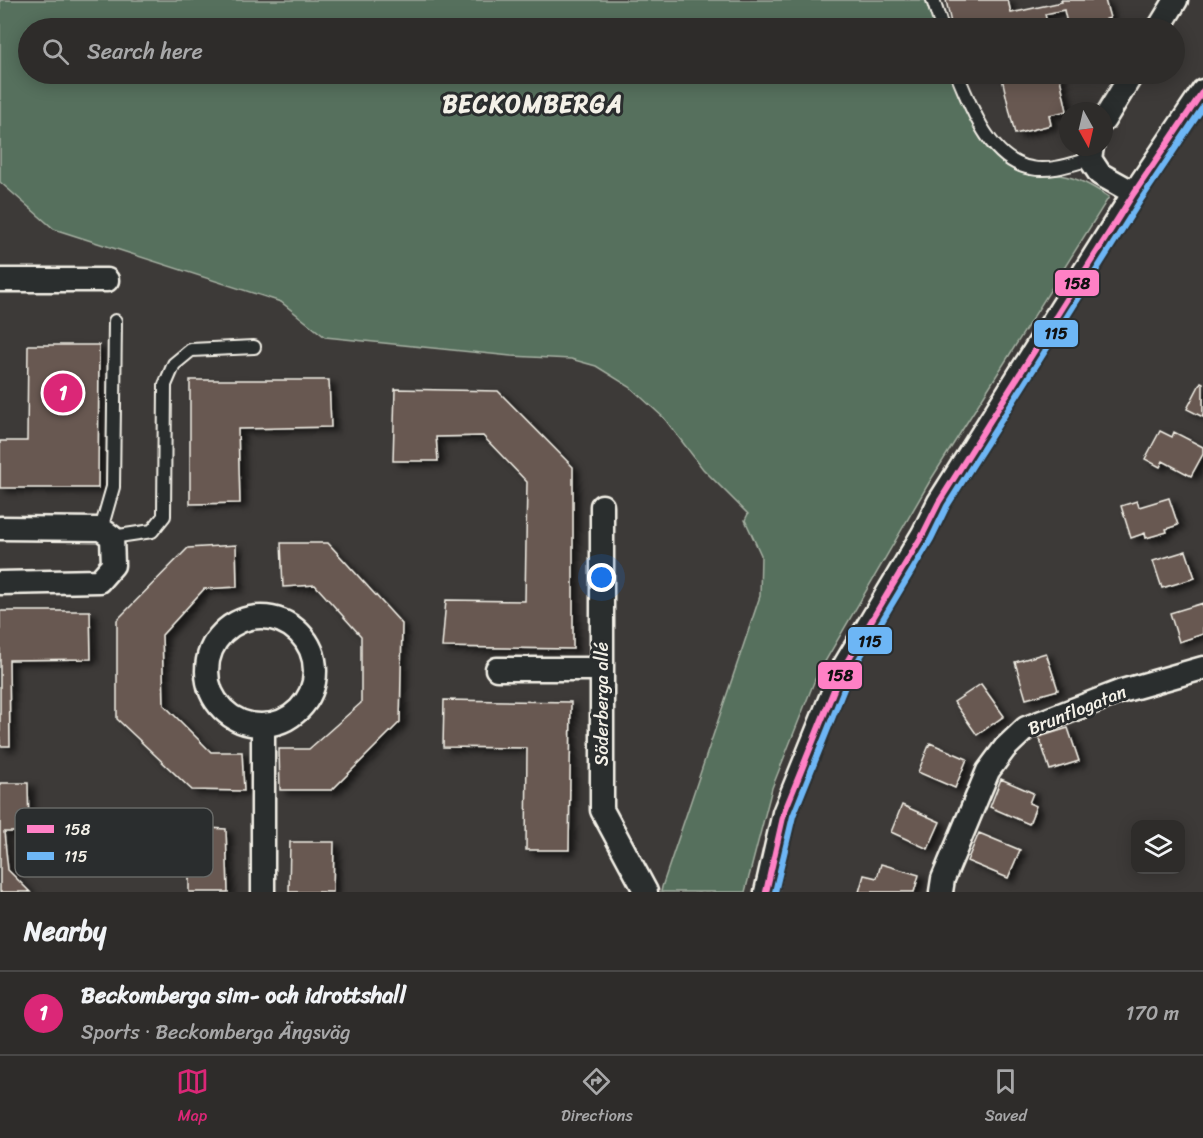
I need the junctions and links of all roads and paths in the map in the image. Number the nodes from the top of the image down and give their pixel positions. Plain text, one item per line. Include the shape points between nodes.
1 (933, 0) edge
2 (1176, 0) edge
3 (939, 18) edge
4 (1165, 18) edge
5 (961, 84) edge
6 (1126, 84) edge
7 (1203, 91) edge
8 (1113, 105) edge
9 (1084, 156) edge
10 (1092, 156) edge
11 (1134, 193) junction
12 (0, 280) edge
13 (106, 280) dead end
14 (115, 321) dead end
15 (254, 347) dead end
16 (602, 506) dead end
17 (0, 528) edge
18 (107, 533) junction
19 (0, 583) edge
20 (1203, 668) edge
21 (496, 669) dead end
22 (602, 669) junction
23 (263, 726) junction
24 (263, 892) edge
25 (646, 892) edge
26 (766, 892) edge
27 (941, 892) edge

1 - 3 lane
2 - 4 street
5 - 9 lane via 983,131 1013,163 1032,169 1060,167
6 - 8 street
7 - 11 street
10 - 11 street via 1100,174
11 - 26 street via 939,502 842,670 784,813
12 - 13 street
14 - 18 lane via 113,487
15 - 18 lane via 191,350 174,364 165,385 164,516 152,531
16 - 22 street, Söderberga allé
17 - 18 street
18 - 19 street via 113,565 99,581
20 - 27 street, Brunflogatan via 1122,690 1026,728 988,771
21 - 22 street
22 - 25 street, Söderberga allé via 602,810
23 - 23 street via 295,714 307,701 314,685 315,668 302,636 289,625 256,618 238,623 217,641 207,666 208,684 228,715
23 - 24 street

